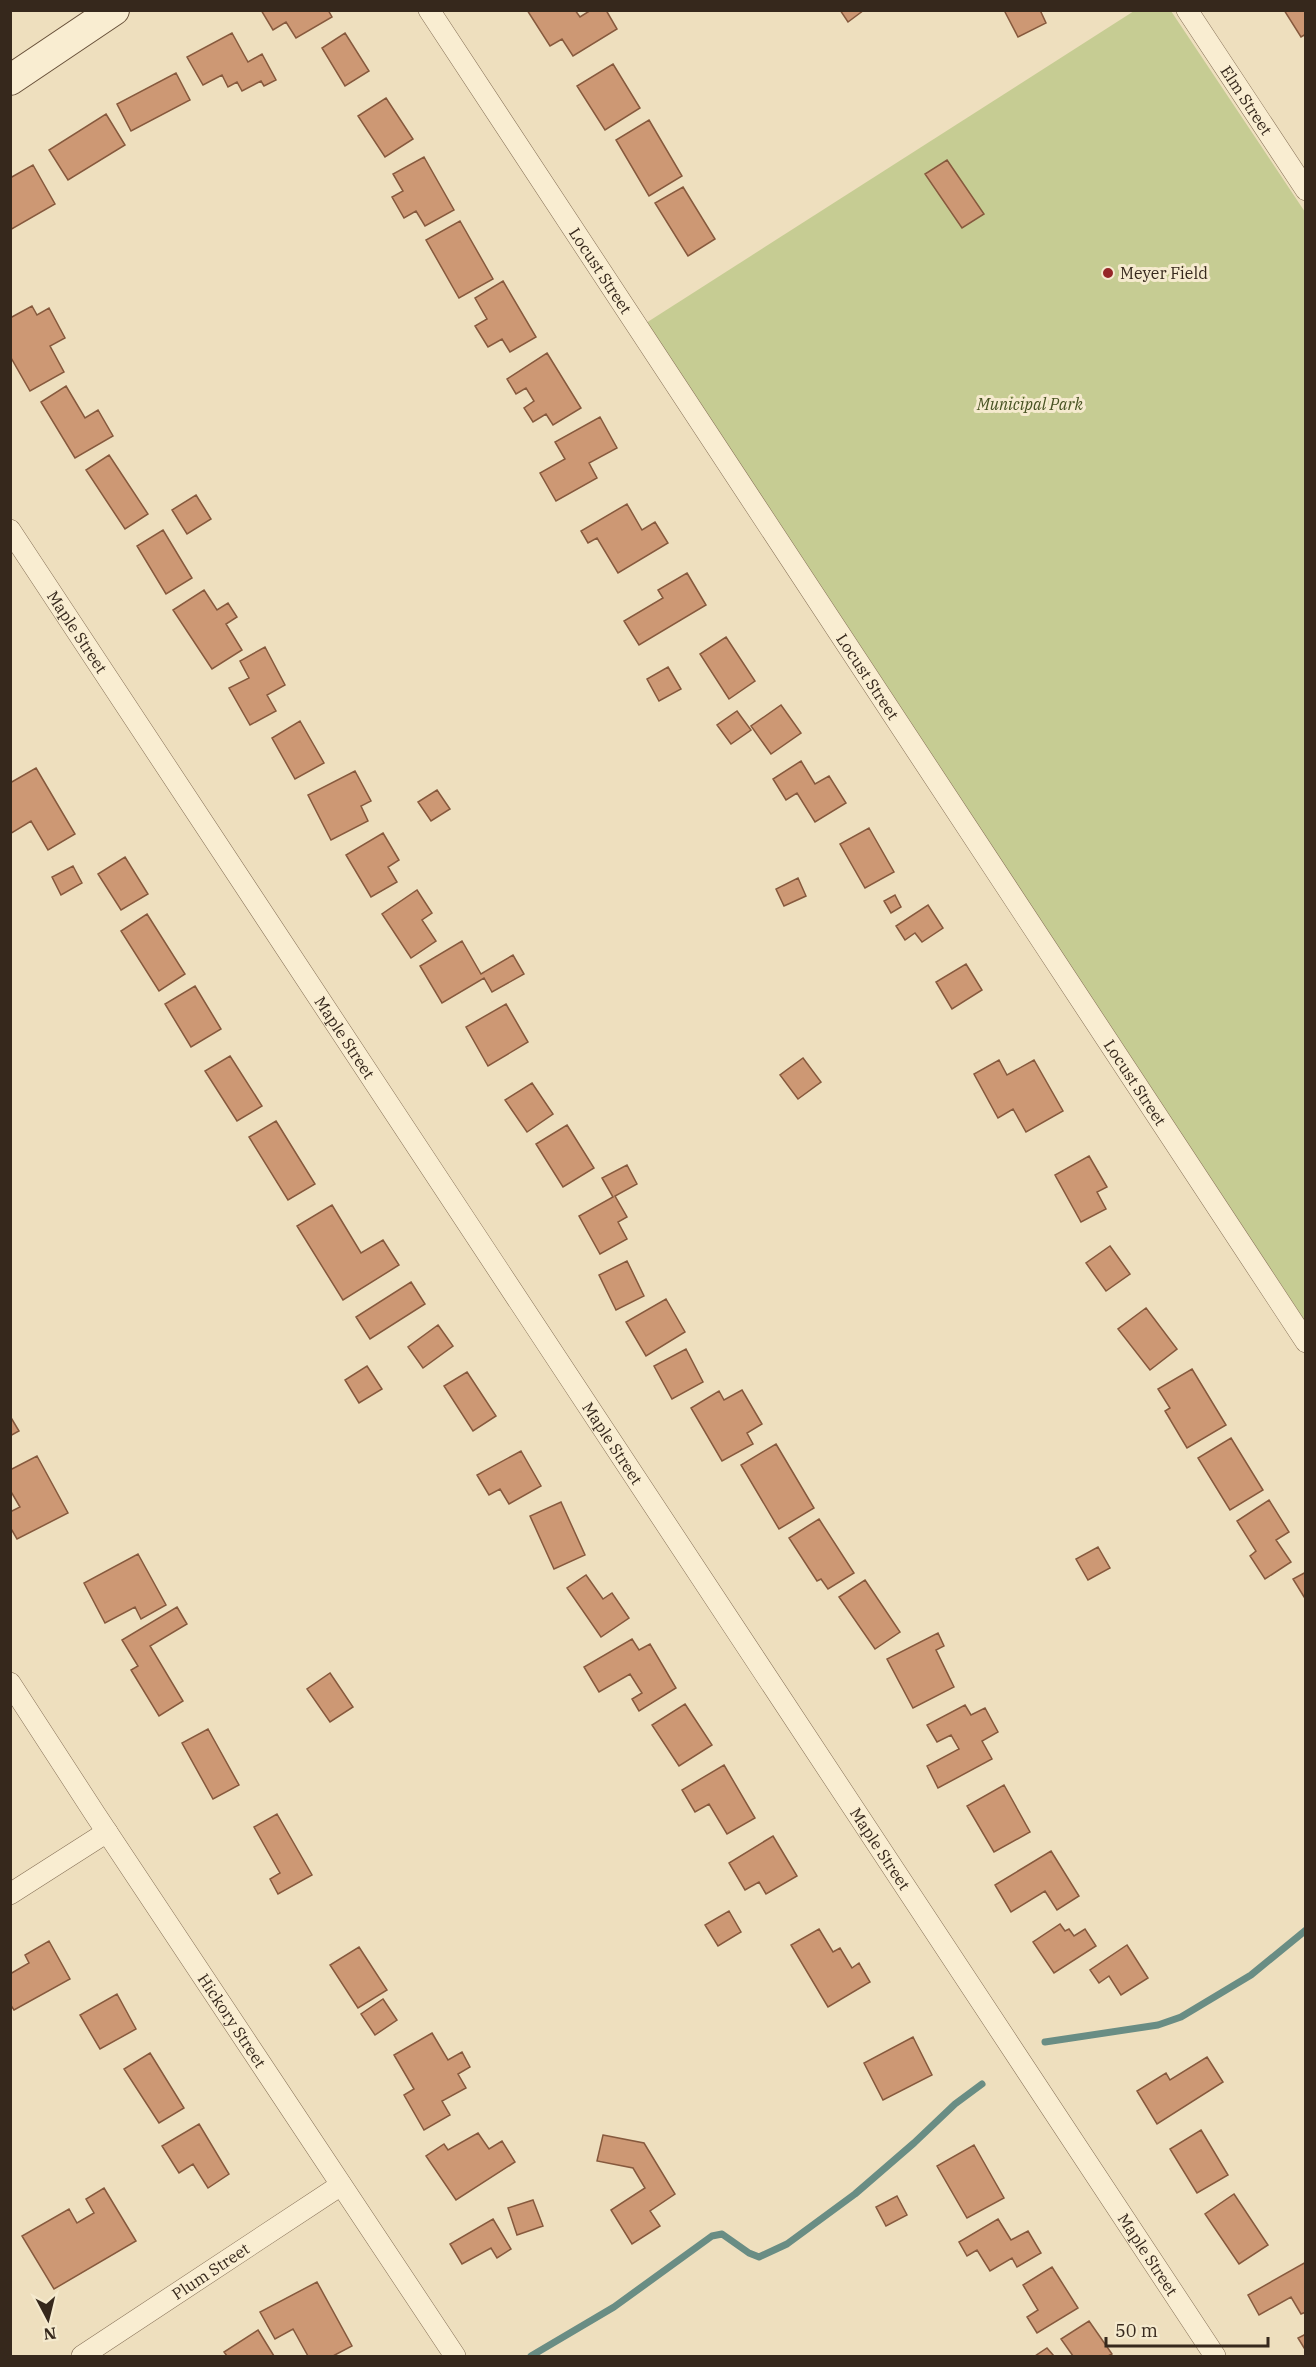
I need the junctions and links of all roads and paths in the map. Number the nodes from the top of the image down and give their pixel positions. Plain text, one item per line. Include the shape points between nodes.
1 (114, 10) edge
2 (429, 10) edge
3 (1187, 10) edge
4 (10, 80) edge
5 (1305, 190) edge
6 (10, 530) edge
7 (1305, 1342) edge
8 (10, 1683) edge
9 (107, 1832) junction
10 (10, 1894) edge
11 (341, 2185) junction
12 (81, 2356) edge
13 (455, 2356) edge
14 (1215, 2356) edge

1 - 4 street
2 - 7 street, Locust Street
3 - 5 street, Elm Street
6 - 14 street, Maple Street
8 - 9 street, Hickory Street
9 - 10 street
9 - 11 street, Hickory Street
11 - 12 street, Plum Street
11 - 13 street, Hickory Street

